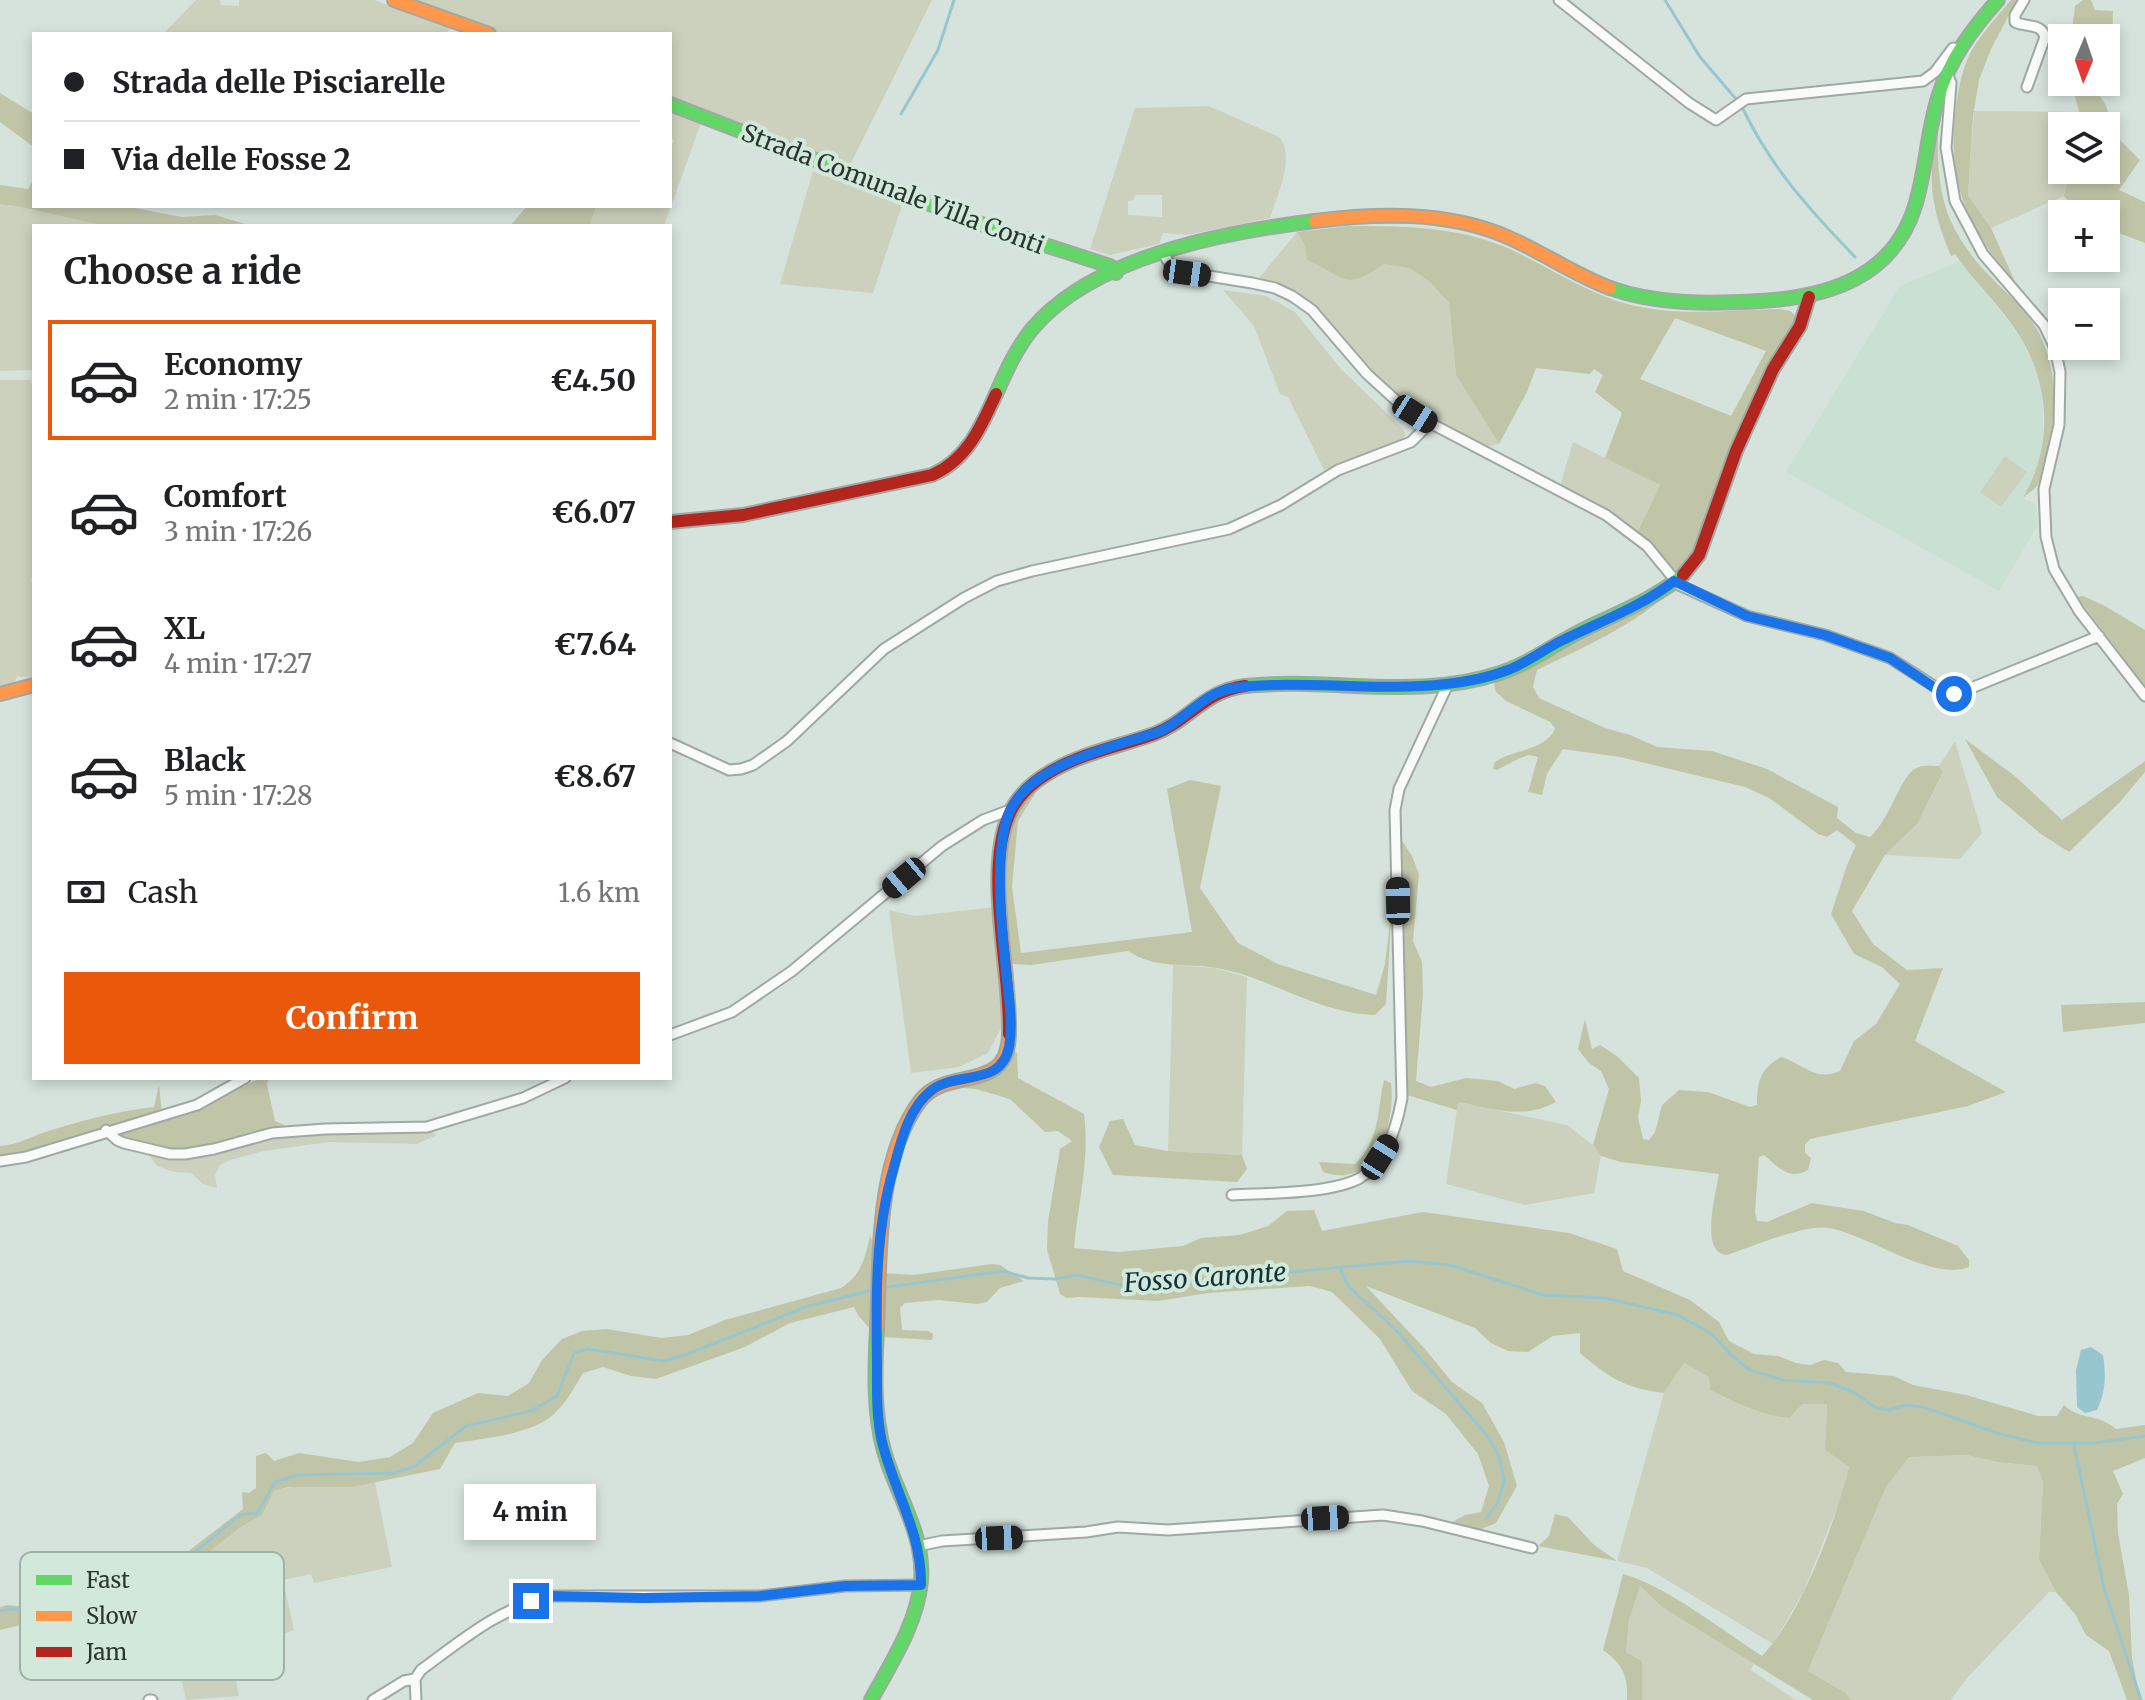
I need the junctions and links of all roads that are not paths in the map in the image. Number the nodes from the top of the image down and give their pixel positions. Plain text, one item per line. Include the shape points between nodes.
1 (394, 0) edge
2 (1559, 0) edge
3 (1998, 0) edge
4 (2024, 0) edge
5 (483, 32) edge
6 (1960, 49) junction
7 (1947, 73) junction
8 (2027, 87) dead end
9 (672, 105) edge
10 (1164, 254) junction
11 (1116, 273) junction
12 (1809, 297) junction
13 (1430, 423) junction
14 (672, 522) edge
15 (1674, 581) junction
16 (2099, 636) junction
17 (1448, 684) junction
18 (32, 686) edge
19 (0, 694) edge
20 (2145, 696) edge
21 (672, 744) edge
22 (1010, 810) junction
23 (672, 1034) edge
24 (241, 1080) edge
25 (561, 1080) edge
26 (106, 1130) junction
27 (0, 1161) edge
28 (1232, 1195) dead end
29 (918, 1546) junction
30 (1532, 1548) dead end
31 (921, 1585) junction
32 (415, 1679) junction
33 (373, 1700) edge
34 (416, 1700) edge
35 (871, 1700) edge

1 - 5 street
2 - 6 street via 1716,120 1746,99 1923,81 1953,48
3 - 6 street
4 - 8 street via 2015,22 2036,26 2045,37
6 - 7 street
7 - 12 street via 1932,121 1918,201 1901,239 1862,275 1827,294
7 - 16 street via 1951,83 1946,148 1955,201 1983,254 2044,325 2055,348 2061,397 2044,489 2046,537 2065,590
9 - 11 street, Strada Comunale Villa Conti via 992,228 1110,266
10 - 11 street
10 - 12 street via 1276,226 1350,216 1409,216 1478,226 1593,281 1652,299
10 - 13 street via 1178,271 1275,288 1292,296 1319,318 1367,374
11 - 14 street via 1067,298 1035,325 1014,355 968,450 951,465 827,497
12 - 15 street via 1801,327 1775,365 1729,467 1696,562
13 - 15 street via 1606,515 1647,546
13 - 21 street via 1411,442 1338,470 1229,529 1032,571 975,592 884,649 787,741 753,765 729,770
15 - 16 street via 1747,616 1890,658 1948,695
15 - 17 street via 1508,670
16 - 20 street
17 - 22 street via 1227,689 1165,730 1064,765 1035,782
17 - 28 street via 1399,789 1395,810 1402,1098 1391,1140 1360,1178 1304,1190
18 - 19 street
22 - 23 street via 942,846 792,971 732,1012
22 - 29 street via 1001,864 1009,1048 995,1070 939,1086 918,1105 883,1211 877,1318 880,1435
24 - 26 street via 197,1105
25 - 26 street via 523,1098 427,1127 272,1133 185,1154 124,1143
26 - 27 street
29 - 30 street via 1118,1527 1168,1530 1383,1515
29 - 31 street
31 - 32 street via 845,1586 760,1596 552,1596 494,1617
31 - 35 street via 910,1621
32 - 33 street
32 - 34 street

